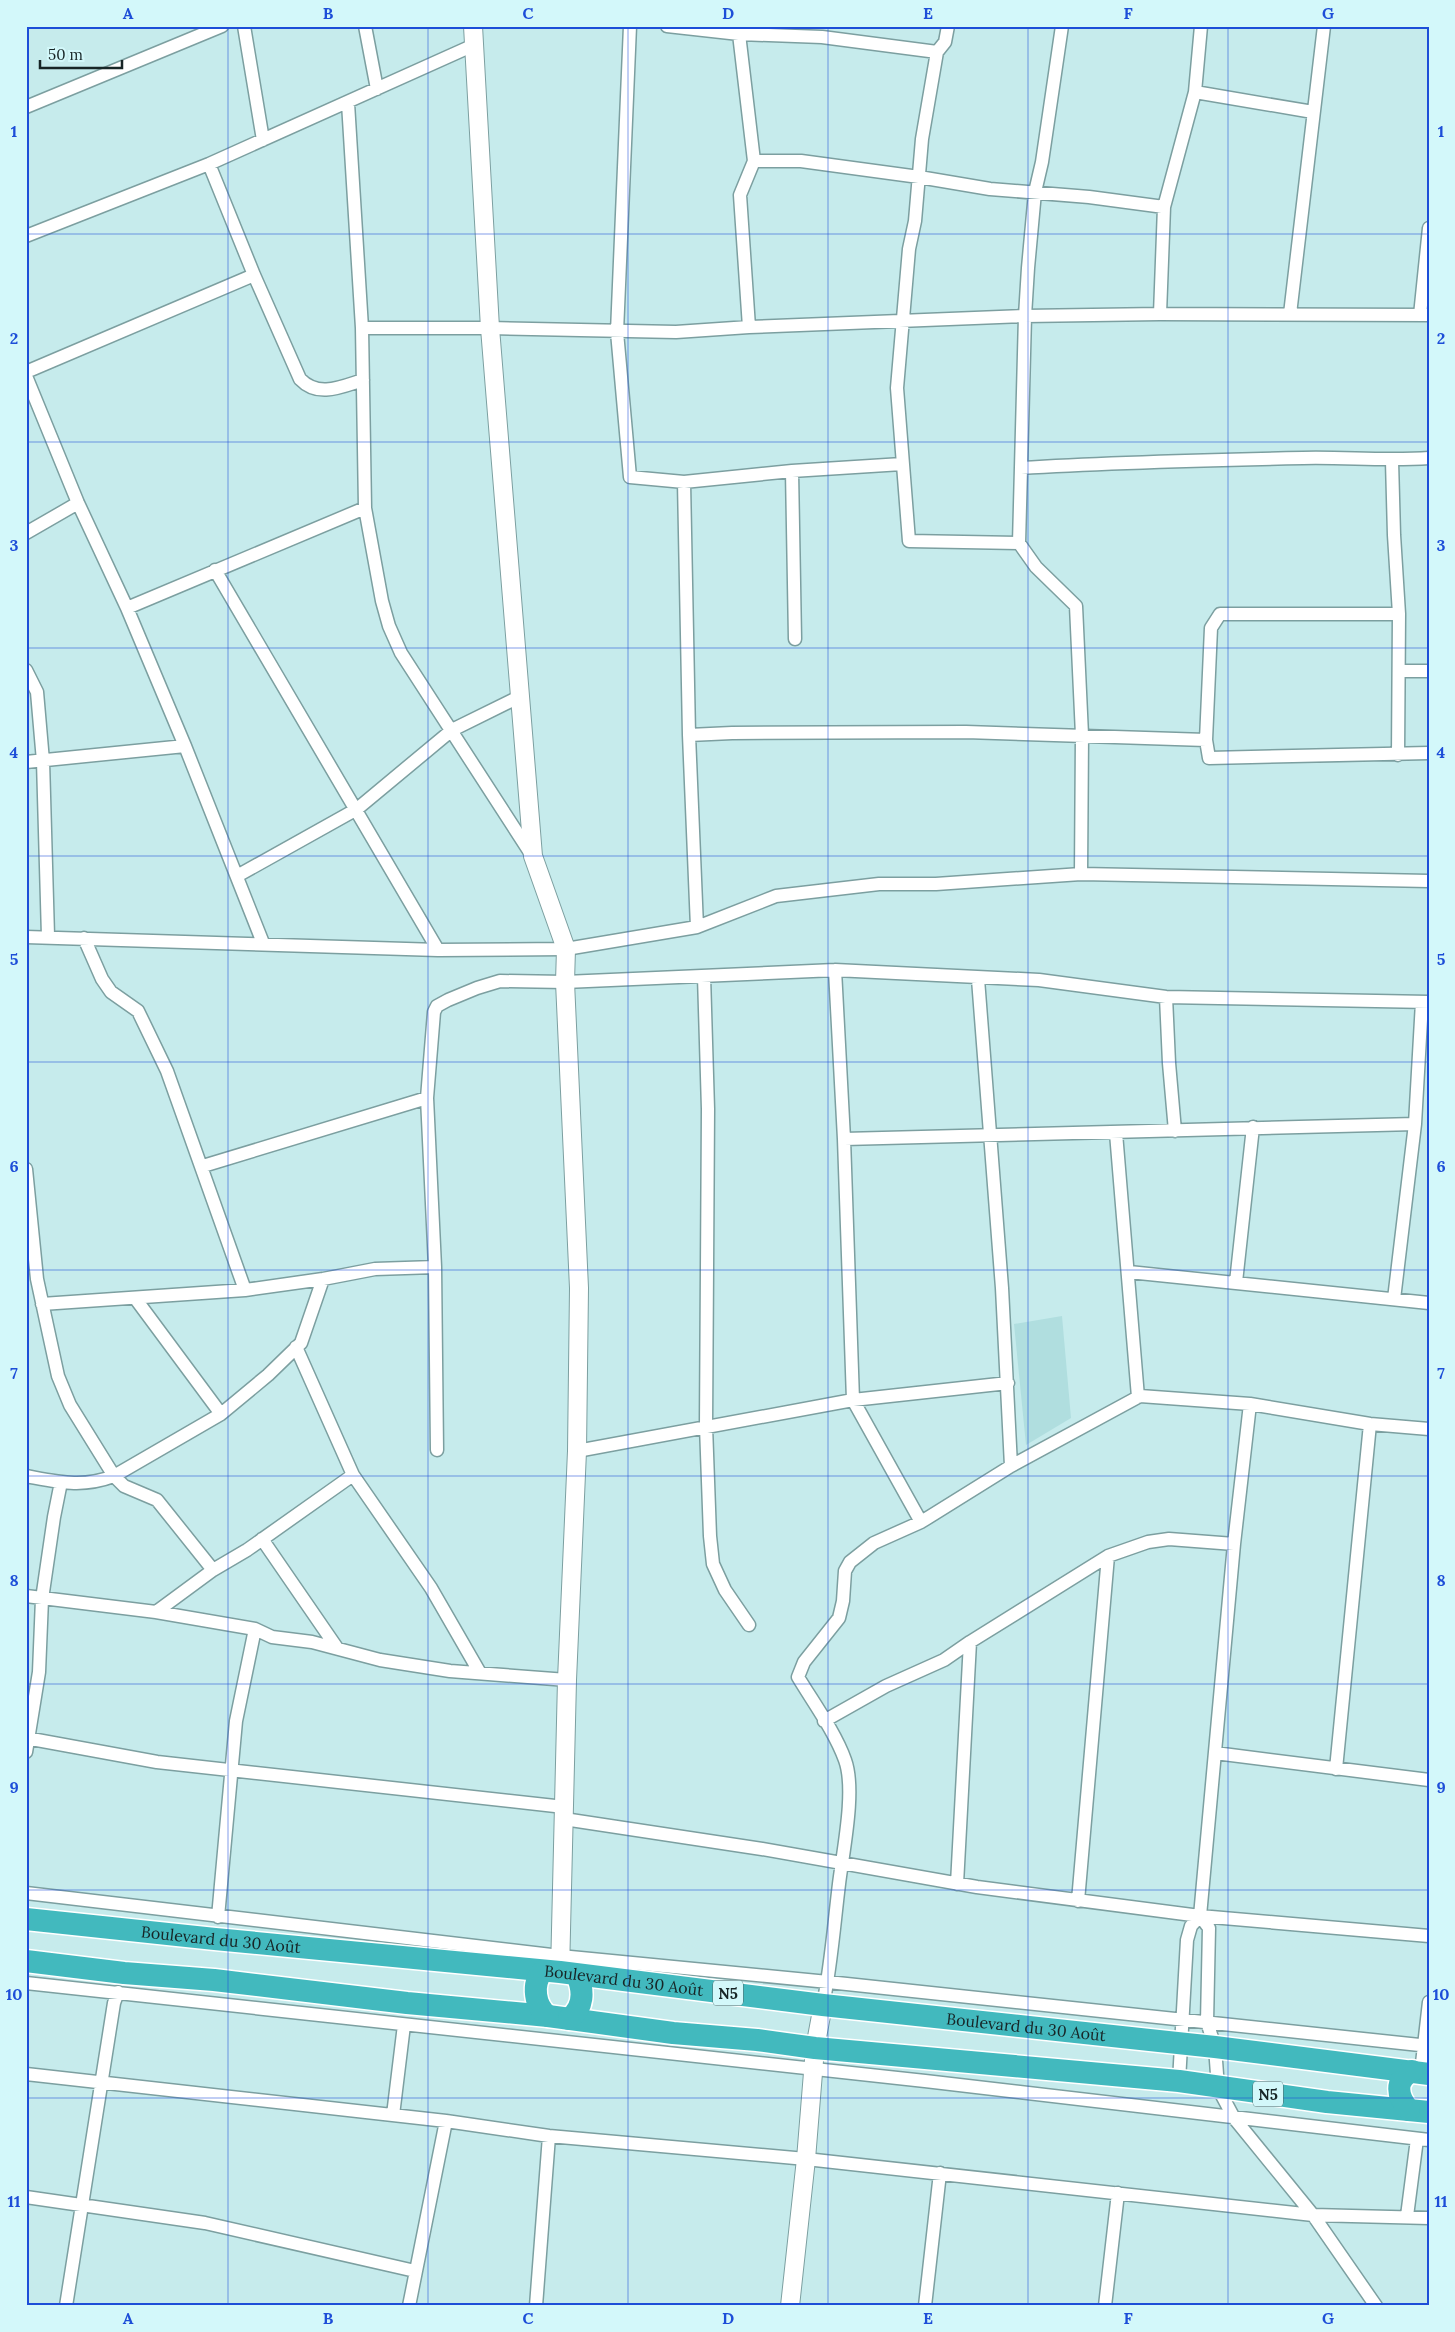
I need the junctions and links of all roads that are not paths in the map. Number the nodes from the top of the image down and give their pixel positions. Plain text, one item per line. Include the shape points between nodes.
1 (222, 26) edge
2 (244, 26) edge
3 (365, 26) edge
4 (473, 26) edge
5 (630, 26) edge
6 (667, 26) edge
7 (948, 26) edge
8 (1062, 26) edge
9 (1202, 26) edge
10 (1324, 26) edge
11 (823, 31) edge
12 (739, 34) junction
13 (474, 46) junction
14 (937, 52) junction
15 (377, 89) junction
16 (1195, 92) junction
17 (348, 103) junction
18 (26, 108) edge
19 (1313, 112) junction
20 (263, 140) junction
21 (754, 161) junction
22 (209, 164) junction
23 (919, 177) junction
24 (1035, 192) junction
25 (1164, 207) junction
26 (1429, 228) edge
27 (27, 232) edge
28 (254, 275) junction
29 (1160, 314) junction
30 (1290, 314) junction
31 (1424, 315) edge
32 (1025, 316) junction
33 (903, 322) junction
34 (748, 327) junction
35 (362, 328) junction
36 (490, 328) junction
37 (618, 332) junction
38 (26, 374) edge
39 (363, 380) junction
40 (1429, 458) edge
41 (1392, 461) junction
42 (902, 464) junction
43 (1021, 468) junction
44 (792, 471) junction
45 (684, 482) junction
46 (78, 503) junction
47 (365, 508) junction
48 (26, 533) edge
49 (1019, 543) junction
50 (215, 570) junction
51 (126, 608) junction
52 (1399, 614) junction
53 (795, 639) dead end
54 (26, 670) edge
55 (1400, 671) junction
56 (1429, 671) edge
57 (519, 697) junction
58 (452, 730) junction
59 (689, 735) junction
60 (1082, 735) junction
61 (1206, 740) junction
62 (185, 746) junction
63 (1429, 754) edge
64 (1398, 755) junction
65 (43, 761) junction
66 (26, 762) edge
67 (357, 809) junction
68 (533, 856) junction
69 (1080, 874) junction
70 (237, 876) junction
71 (1429, 881) edge
72 (697, 927) junction
73 (48, 936) junction
74 (26, 937) edge
75 (84, 938) junction
76 (263, 943) junction
77 (566, 949) junction
78 (438, 950) junction
79 (835, 970) junction
80 (704, 976) junction
81 (978, 979) junction
82 (565, 982) junction
83 (1166, 997) junction
84 (1426, 1002) edge
85 (427, 1098) junction
86 (1415, 1124) junction
87 (1253, 1127) junction
88 (1175, 1131) junction
89 (1116, 1132) junction
90 (990, 1135) junction
91 (844, 1139) junction
92 (203, 1166) junction
93 (26, 1169) edge
94 (435, 1267) junction
95 (1129, 1272) junction
96 (323, 1280) junction
97 (1236, 1282) junction
98 (245, 1290) junction
99 (135, 1298) junction
100 (1394, 1299) junction
101 (1429, 1303) edge
102 (42, 1304) junction
103 (296, 1348) junction
104 (1008, 1383) junction
105 (1138, 1397) junction
106 (853, 1400) junction
107 (1250, 1404) junction
108 (221, 1414) junction
109 (1370, 1424) junction
110 (706, 1426) junction
111 (1429, 1429) edge
112 (437, 1450) dead end
113 (577, 1451) junction
114 (1011, 1466) junction
115 (353, 1475) junction
116 (26, 1476) edge
117 (114, 1476) junction
118 (61, 1482) junction
119 (921, 1522) junction
120 (262, 1539) junction
121 (1234, 1544) junction
122 (1108, 1556) junction
123 (213, 1570) junction
124 (26, 1596) edge
125 (42, 1599) junction
126 (156, 1612) junction
127 (749, 1624) dead end
128 (255, 1629) junction
129 (970, 1642) junction
130 (337, 1648) junction
131 (480, 1673) junction
132 (567, 1680) junction
133 (824, 1721) junction
134 (27, 1739) edge
135 (26, 1752) edge
136 (1215, 1753) junction
137 (1336, 1769) junction
138 (231, 1770) junction
139 (1429, 1780) edge
140 (564, 1813) junction
141 (841, 1863) junction
142 (957, 1884) junction
143 (26, 1893) edge
144 (1078, 1901) junction
145 (1200, 1916) junction
146 (218, 1917) junction
147 (26, 1919) edge
148 (1429, 1936) edge
149 (26, 1961) edge
150 (560, 1968) junction
151 (828, 1982) junction
152 (26, 1983) edge
153 (118, 1992) junction
154 (1429, 2002) edge
155 (823, 2005) junction
156 (559, 2018) junction
157 (1182, 2020) junction
158 (1206, 2022) junction
159 (404, 2025) junction
160 (1182, 2044) junction
161 (1426, 2046) edge
162 (1215, 2047) junction
163 (814, 2058) junction
164 (1420, 2072) edge
165 (26, 2074) edge
166 (1179, 2081) junction
167 (101, 2082) junction
168 (1218, 2088) junction
169 (1422, 2110) edge
170 (393, 2115) junction
171 (1234, 2118) junction
172 (446, 2121) junction
173 (549, 2136) junction
174 (1423, 2139) edge
175 (806, 2159) junction
176 (940, 2173) junction
177 (1118, 2193) junction
178 (26, 2198) edge
179 (81, 2205) junction
180 (1313, 2215) junction
181 (1407, 2216) junction
182 (1429, 2218) edge
183 (415, 2271) junction
184 (66, 2306) edge
185 (409, 2306) edge
186 (536, 2306) edge
187 (790, 2306) edge
188 (925, 2306) edge
189 (1105, 2306) edge
190 (1376, 2306) edge

1 - 18 street
2 - 20 street
3 - 15 street
4 - 13 street
5 - 37 street
6 - 12 street
7 - 14 street via 945,42
8 - 24 street
9 - 16 street
10 - 19 street
11 - 12 street
11 - 14 street
12 - 21 street
13 - 15 street
13 - 36 street
14 - 23 street
15 - 17 street
16 - 19 street
16 - 25 street
17 - 20 street
17 - 35 street
19 - 30 street
20 - 22 street
21 - 23 street via 801,161
21 - 34 street via 740,195
22 - 27 street
22 - 28 street
23 - 24 street via 975,187
23 - 33 street
24 - 25 street
24 - 32 street
25 - 29 street
26 - 31 street
28 - 38 street
28 - 39 street via 300,379 307,387 331,390
29 - 30 street
29 - 32 street
30 - 31 street
32 - 33 street
32 - 43 street
33 - 34 street
33 - 42 street via 897,388
34 - 37 street
35 - 36 street
35 - 39 street
36 - 37 street
36 - 57 street
37 - 45 street via 630,477
38 - 46 street
39 - 47 street
40 - 41 street
41 - 43 street via 1306,458 1126,461
41 - 52 street
42 - 44 street
42 - 49 street via 909,541
43 - 49 street
44 - 45 street
44 - 53 street
45 - 59 street
46 - 48 street
46 - 51 street
47 - 50 street
47 - 58 street via 389,626 401,653
49 - 60 street via 1036,567 1076,606
50 - 51 street
50 - 67 street
51 - 62 street
52 - 55 street
52 - 61 street via 1220,614 1211,628
54 - 65 street via 37,692
55 - 56 street
55 - 64 street
57 - 58 street
57 - 68 street
58 - 67 street
58 - 68 street
59 - 60 street via 956,732
59 - 72 street
60 - 61 street
60 - 69 street
61 - 64 street via 1209,758
62 - 65 street
62 - 70 street
63 - 64 street
65 - 66 street
65 - 73 street
67 - 70 street
67 - 78 street
68 - 77 street
69 - 71 street
69 - 72 street via 936,884 879,884 776,896
70 - 76 street
72 - 77 street
73 - 74 street
73 - 75 street
75 - 76 street
75 - 92 street via 108,988 142,1017 167,1071
76 - 78 street
77 - 78 street
77 - 82 street
79 - 80 street
79 - 81 street
79 - 91 street
80 - 82 street
80 - 110 street via 708,1109
81 - 83 street via 1039,980
81 - 90 street
82 - 85 street via 500,981 437,1006
82 - 113 street via 579,1288
83 - 84 street
83 - 88 street
84 - 86 street
85 - 92 street
85 - 94 street
86 - 87 street
86 - 100 street
87 - 88 street
87 - 97 street
88 - 89 street
89 - 90 street
89 - 95 street
90 - 91 street
90 - 104 street
91 - 106 street
92 - 98 street
93 - 102 street
94 - 96 street via 375,1269
94 - 112 street
95 - 97 street
95 - 105 street
96 - 98 street
96 - 103 street via 305,1334
97 - 100 street
98 - 99 street
99 - 102 street
99 - 108 street
100 - 101 street
102 - 117 street via 62,1388
103 - 108 street
103 - 115 street
104 - 106 street
104 - 114 street
105 - 107 street
105 - 114 street
106 - 110 street
106 - 119 street
107 - 109 street
107 - 121 street
108 - 117 street
109 - 111 street
109 - 137 street
110 - 113 street
110 - 127 street via 713,1564 725,1590
113 - 132 street
114 - 119 street
115 - 120 street
115 - 131 street via 431,1588
116 - 118 street
117 - 118 street via 87,1484
117 - 123 street via 124,1486 157,1500
118 - 125 street
119 - 133 street via 874,1543 850,1562 845,1571 839,1618 804,1662 798,1677
120 - 123 street
120 - 130 street
121 - 122 street via 1169,1539 1148,1542
121 - 136 street
122 - 129 street
122 - 144 street
123 - 126 street
124 - 125 street
125 - 126 street
125 - 134 street via 39,1672
126 - 128 street
128 - 130 street via 272,1637
128 - 138 street via 236,1721
129 - 133 street via 944,1660 886,1686
129 - 142 street
130 - 131 street via 396,1663 450,1672
131 - 132 street
132 - 140 street
133 - 141 street via 845,1759 849,1774
134 - 135 street
134 - 138 street via 157,1762
136 - 137 street
136 - 145 street
137 - 139 street
138 - 140 street
138 - 146 street
140 - 141 street
140 - 150 street
141 - 142 street
141 - 151 street
142 - 144 street
143 - 146 street
144 - 145 street
145 - 148 street
145 - 157 street via 1191,1926 1187,1940
145 - 158 street via 1208,1928
146 - 150 street
147 - 150 highway, Boulevard du 30 Août / N5
149 - 156 highway, N5
150 - 151 street
150 - 155 highway, Boulevard du 30 Août / N5
150 - 156 highway via 581,1983 581,2002 579,2010
150 - 156 highway via 538,1976 537,1996 539,2007
151 - 155 street
151 - 157 street
152 - 153 street
153 - 159 street
153 - 167 street
154 - 161 street
155 - 160 highway, Boulevard du 30 Août / N5
155 - 163 street
156 - 163 highway, N5
157 - 158 street
157 - 160 street
158 - 161 street
158 - 162 street
159 - 163 street
159 - 170 street
160 - 162 highway, Boulevard du 30 Août / N5
160 - 166 street
161 - 164 street
162 - 164 highway, Boulevard du 30 Août / N5
162 - 168 street
163 - 166 highway, N5
163 - 171 street
163 - 175 street
164 - 169 highway via 1404,2076 1399,2088 1401,2101
165 - 167 street
166 - 168 highway, N5
167 - 170 street
167 - 179 street
168 - 169 highway, N5
168 - 171 street
170 - 172 street
171 - 174 street
171 - 180 street
172 - 173 street
172 - 183 street
173 - 175 street
173 - 186 street
174 - 181 street
175 - 176 street
175 - 187 street
176 - 177 street
176 - 188 street
177 - 180 street
177 - 189 street
178 - 179 street
179 - 183 street via 205,2223
179 - 184 street
180 - 181 street
180 - 190 street
181 - 182 street
183 - 185 street

